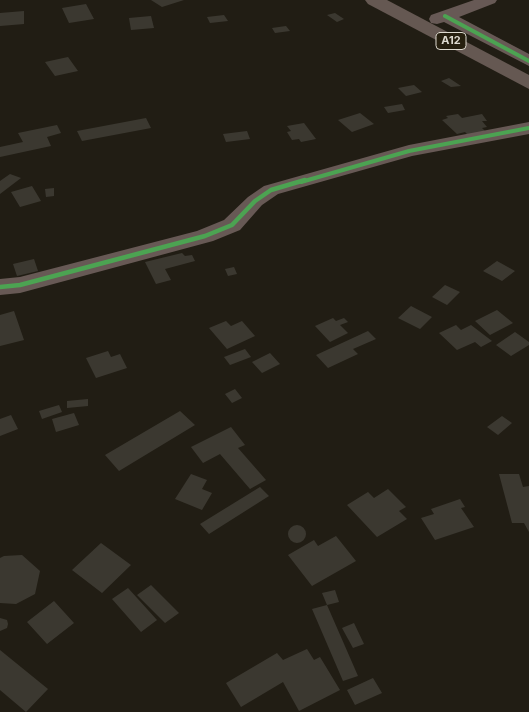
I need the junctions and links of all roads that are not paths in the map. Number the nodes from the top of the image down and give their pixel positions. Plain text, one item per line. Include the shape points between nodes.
1 (374, 0) edge
2 (489, 0) edge
3 (445, 16) junction
4 (420, 25) junction
5 (529, 61) edge
6 (529, 83) edge
7 (529, 128) edge
8 (0, 287) edge

1 - 4 highway, A12
2 - 3 street
3 - 4 street
3 - 5 street
4 - 6 highway, A12
7 - 8 street via 409,151 271,190 232,225 205,236 20,285

